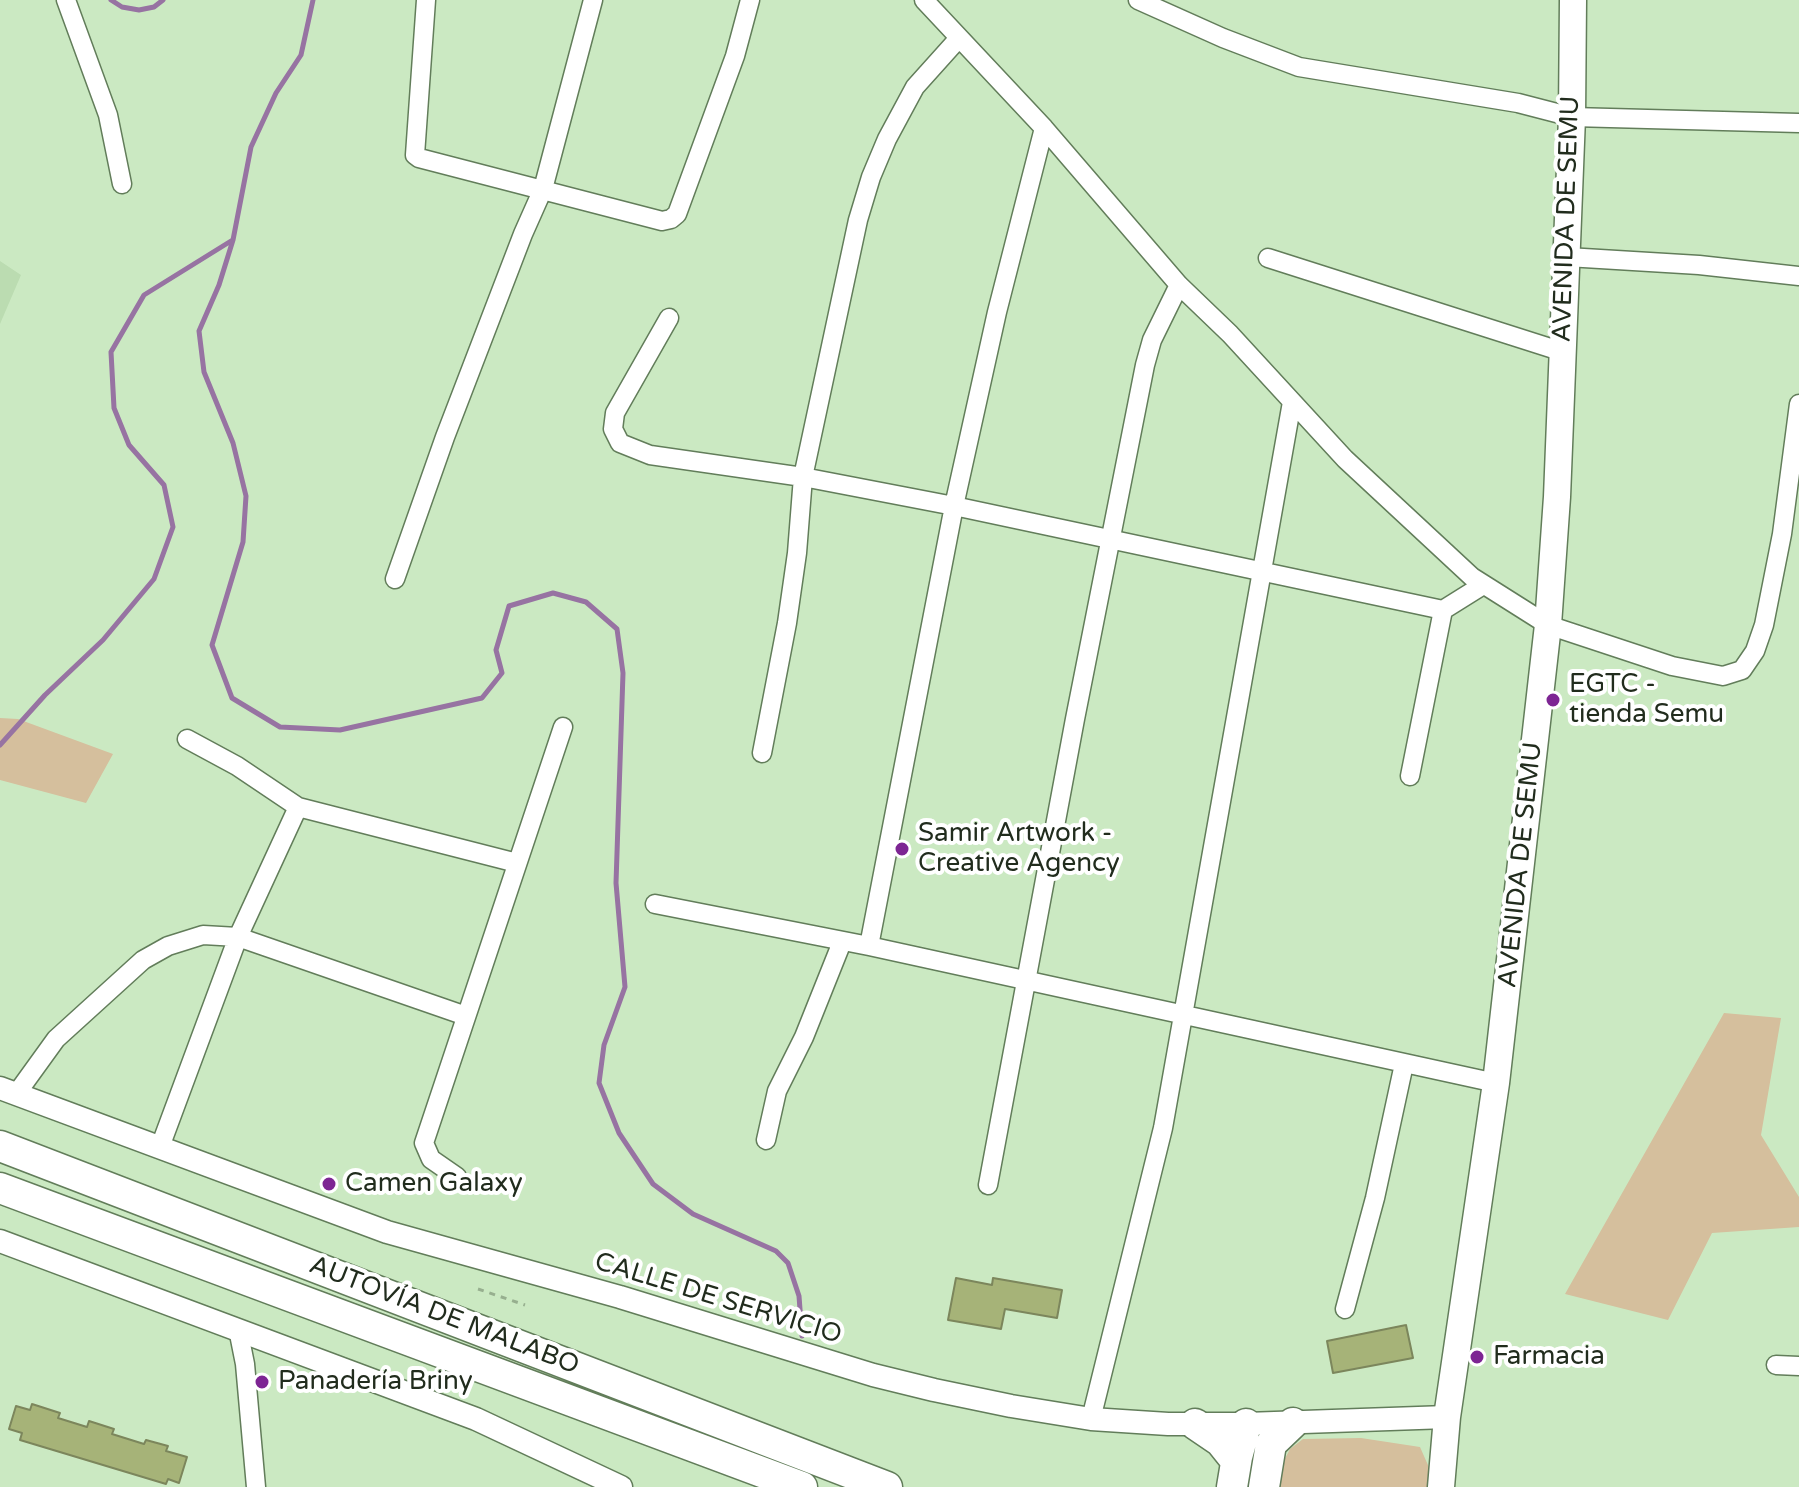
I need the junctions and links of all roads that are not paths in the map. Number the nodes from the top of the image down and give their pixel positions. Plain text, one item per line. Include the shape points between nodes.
1 (66, 0) edge
2 (426, 0) edge
3 (593, 0) edge
4 (750, 0) edge
5 (924, 0) edge
6 (1138, 0) edge
7 (1573, 0) edge
8 (959, 38) junction
9 (1572, 117) junction
10 (1799, 123) edge
11 (1044, 128) junction
12 (122, 184) dead end
13 (543, 189) junction
14 (1567, 257) junction
15 (1268, 258) dead end
16 (1799, 276) edge
17 (1179, 285) junction
18 (669, 318) dead end
19 (1563, 352) junction
20 (1292, 402) junction
21 (1799, 404) edge
22 (803, 477) junction
23 (954, 506) junction
24 (1110, 537) junction
25 (1262, 572) junction
26 (395, 579) dead end
27 (1483, 585) junction
28 (1443, 610) junction
29 (1548, 625) junction
30 (563, 727) dead end
31 (187, 739) dead end
32 (762, 753) dead end
33 (1410, 776) dead end
34 (298, 807) junction
35 (517, 863) junction
36 (655, 904) dead end
37 (238, 937) junction
38 (842, 942) junction
39 (869, 946) junction
40 (1025, 982) junction
41 (466, 1016) junction
42 (1185, 1016) junction
43 (1404, 1064) junction
44 (1496, 1083) junction
45 (8, 1090) edge
46 (766, 1140) dead end
47 (0, 1146) edge
48 (160, 1147) junction
49 (457, 1177) dead end
50 (988, 1185) dead end
51 (0, 1188) edge
52 (0, 1241) edge
53 (1345, 1309) dead end
54 (238, 1329) junction
55 (260, 1337) junction
56 (245, 1364) junction
57 (1776, 1365) dead end
58 (1799, 1366) edge
59 (1447, 1417) junction
60 (1091, 1419) junction
61 (1293, 1423) junction
62 (1195, 1424) junction
63 (1246, 1424) junction
64 (1234, 1474) edge
65 (256, 1487) edge
66 (621, 1487) edge
67 (802, 1487) edge
68 (887, 1487) edge
69 (1264, 1487) edge
70 (1441, 1487) edge

1 - 12 street via 108,115
2 - 13 street via 415,155
3 - 13 street
4 - 13 street via 677,214 662,221
5 - 8 street
6 - 9 street via 1299,67 1518,103
7 - 9 main road, AVENIDA DE SEMU
8 - 11 street
8 - 22 street via 915,87 871,177
9 - 10 street
9 - 14 main road, AVENIDA DE SEMU
11 - 17 street
11 - 23 street
13 - 26 street
14 - 16 street
14 - 19 main road, AVENIDA DE SEMU
15 - 19 street
17 - 20 street
17 - 24 street via 1145,365
18 - 22 street via 615,413 613,429 620,443 650,455
19 - 29 main road, AVENIDA DE SEMU
20 - 25 street
20 - 27 street via 1345,459
21 - 29 street via 1764,625 1742,670 1723,676 1672,666
22 - 23 street
22 - 32 street via 787,623
23 - 24 street
23 - 39 street
24 - 25 street
24 - 40 street
25 - 28 street
25 - 42 street
27 - 28 street
27 - 29 street
28 - 33 street
29 - 44 main road, AVENIDA DE SEMU
30 - 35 street
31 - 34 street
34 - 35 street
34 - 37 street
35 - 41 street
36 - 38 street
37 - 41 street
37 - 45 street via 203,935 143,960
37 - 48 street
38 - 39 street
38 - 46 street via 777,1091
39 - 40 street
40 - 42 street
40 - 50 street
41 - 49 street via 424,1143 431,1159
42 - 43 street
42 - 60 street via 1163,1128
43 - 44 street
43 - 53 street
44 - 59 main road, AVENIDA DE SEMU
45 - 48 street, CALLE DE SERVICIO
47 - 68 highway, AUTOVÍA DE MALABO
48 - 60 street, CALLE DE SERVICIO via 387,1232 873,1375
51 - 67 highway, AUTOVÍA DE MALABO
52 - 54 street
54 - 55 street
54 - 56 street
55 - 56 street
55 - 66 street via 476,1419
56 - 65 street
57 - 58 street
59 - 61 street, CALLE DE SERVICIO
59 - 70 main road, AVENIDA DE SEMU
60 - 62 street, CALLE DE SERVICIO
61 - 63 street, CALLE DE SERVICIO
61 - 69 highway via 1271,1444
62 - 63 street, CALLE DE SERVICIO
62 - 64 highway via 1220,1441
63 - 64 highway

